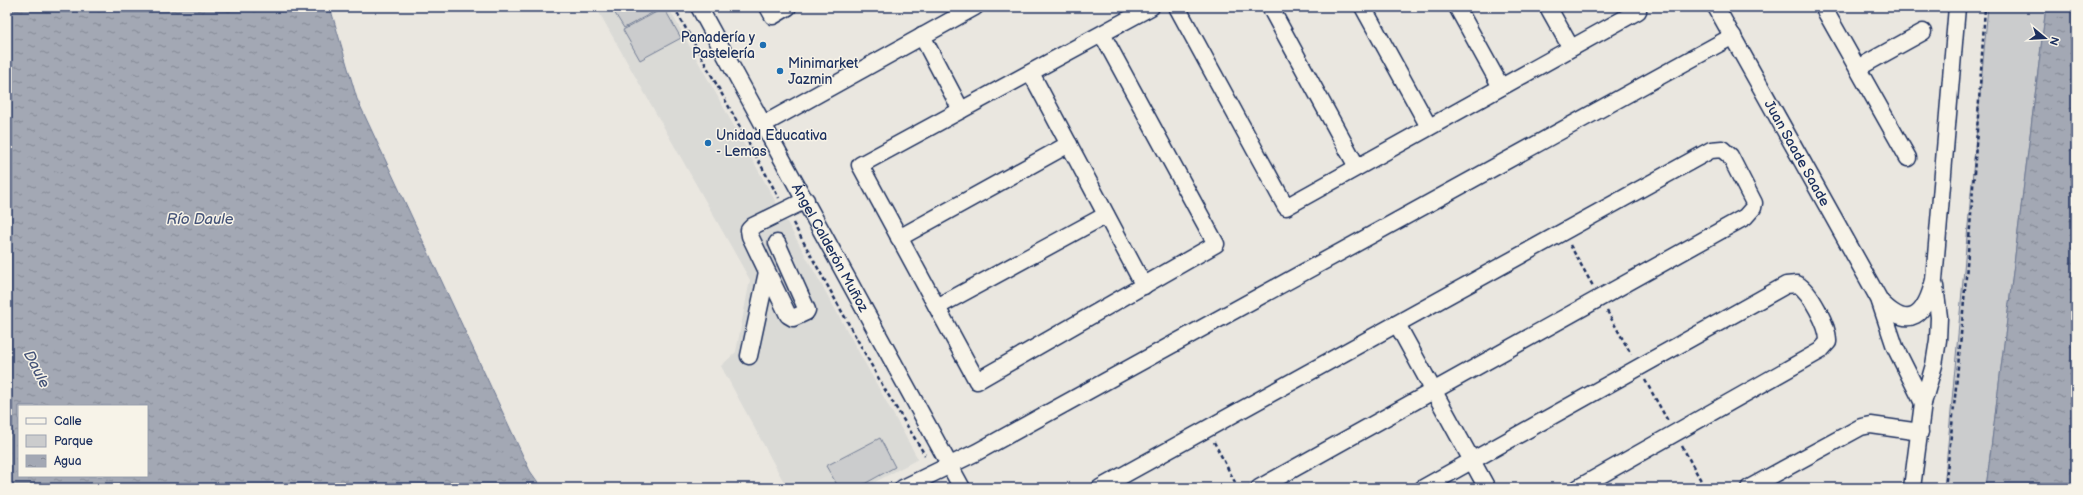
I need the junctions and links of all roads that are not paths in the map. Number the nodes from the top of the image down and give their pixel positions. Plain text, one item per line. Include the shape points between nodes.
1 (700, 7) edge
2 (768, 7) edge
3 (788, 7) edge
4 (975, 7) edge
5 (1151, 7) edge
6 (1177, 7) edge
7 (1270, 7) edge
8 (1362, 7) edge
9 (1457, 7) edge
10 (1548, 7) edge
11 (1636, 7) edge
12 (1716, 7) edge
13 (1823, 7) edge
14 (1957, 7) edge
15 (1923, 32) dead end
16 (1102, 34) junction
17 (922, 36) junction
18 (1733, 36) junction
19 (1571, 48) junction
20 (1858, 68) junction
21 (1031, 73) junction
22 (1501, 87) junction
23 (961, 110) junction
24 (764, 124) junction
25 (1429, 127) junction
26 (1069, 144) junction
27 (1908, 158) dead end
28 (1357, 167) junction
29 (806, 200) junction
30 (1106, 215) junction
31 (899, 238) junction
32 (777, 243) dead end
33 (767, 272) junction
34 (1934, 280) junction
35 (1144, 286) junction
36 (1879, 300) junction
37 (937, 308) junction
38 (1910, 317) junction
39 (1397, 324) junction
40 (1938, 340) junction
41 (1895, 347) junction
42 (749, 356) dead end
43 (1434, 391) junction
44 (1923, 403) junction
45 (1920, 432) junction
46 (1472, 461) junction
47 (950, 466) junction
48 (903, 488) edge
49 (962, 488) edge
50 (1100, 488) edge
51 (1259, 488) edge
52 (1423, 488) edge
53 (1488, 488) edge
54 (1578, 488) edge
55 (1749, 488) edge
56 (1912, 488) edge

1 - 24 street, Ángel Calderón Muñoz
2 - 3 street via 773,16
4 - 17 street
5 - 16 street
6 - 28 street via 1286,207
7 - 28 street
8 - 25 street
9 - 22 street
10 - 19 street
11 - 19 street via 1638,11
12 - 18 street, Juan Saade Saade
13 - 20 street
14 - 34 street
15 - 20 street
16 - 21 street
16 - 35 street via 1216,244
17 - 23 street
17 - 24 street
18 - 36 street, Juan Saade Saade
18 - 47 street
19 - 22 street
20 - 27 street
21 - 23 street
21 - 26 street
22 - 25 street
23 - 31 street via 860,165
24 - 29 street, Ángel Calderón Muñoz
25 - 28 street
26 - 30 street
26 - 31 street
29 - 33 street via 749,230
29 - 47 street, Ángel Calderón Muñoz
30 - 35 street
30 - 37 street
31 - 37 street
32 - 33 street via 806,306 806,312 790,318
33 - 42 street
34 - 38 street via 1929,300
34 - 40 street via 1939,317
35 - 37 street via 977,381
36 - 38 street via 1896,314
36 - 41 street
38 - 40 street via 1924,318 1930,322
38 - 41 street via 1894,332
39 - 43 street
39 - 43 street via 1711,150 1722,149 1730,156 1754,202 1753,208 1745,217
39 - 50 street
40 - 41 street via 1932,353 1919,360 1905,358
40 - 44 street
41 - 44 street
43 - 46 street
43 - 51 street
44 - 45 street
45 - 55 street via 1871,425 1861,427
45 - 56 street
46 - 52 street
46 - 53 street
46 - 54 street via 1786,285 1797,284 1806,290 1827,330 1828,342 1820,351
47 - 48 street
47 - 49 street, Ángel Calderón Muñoz

